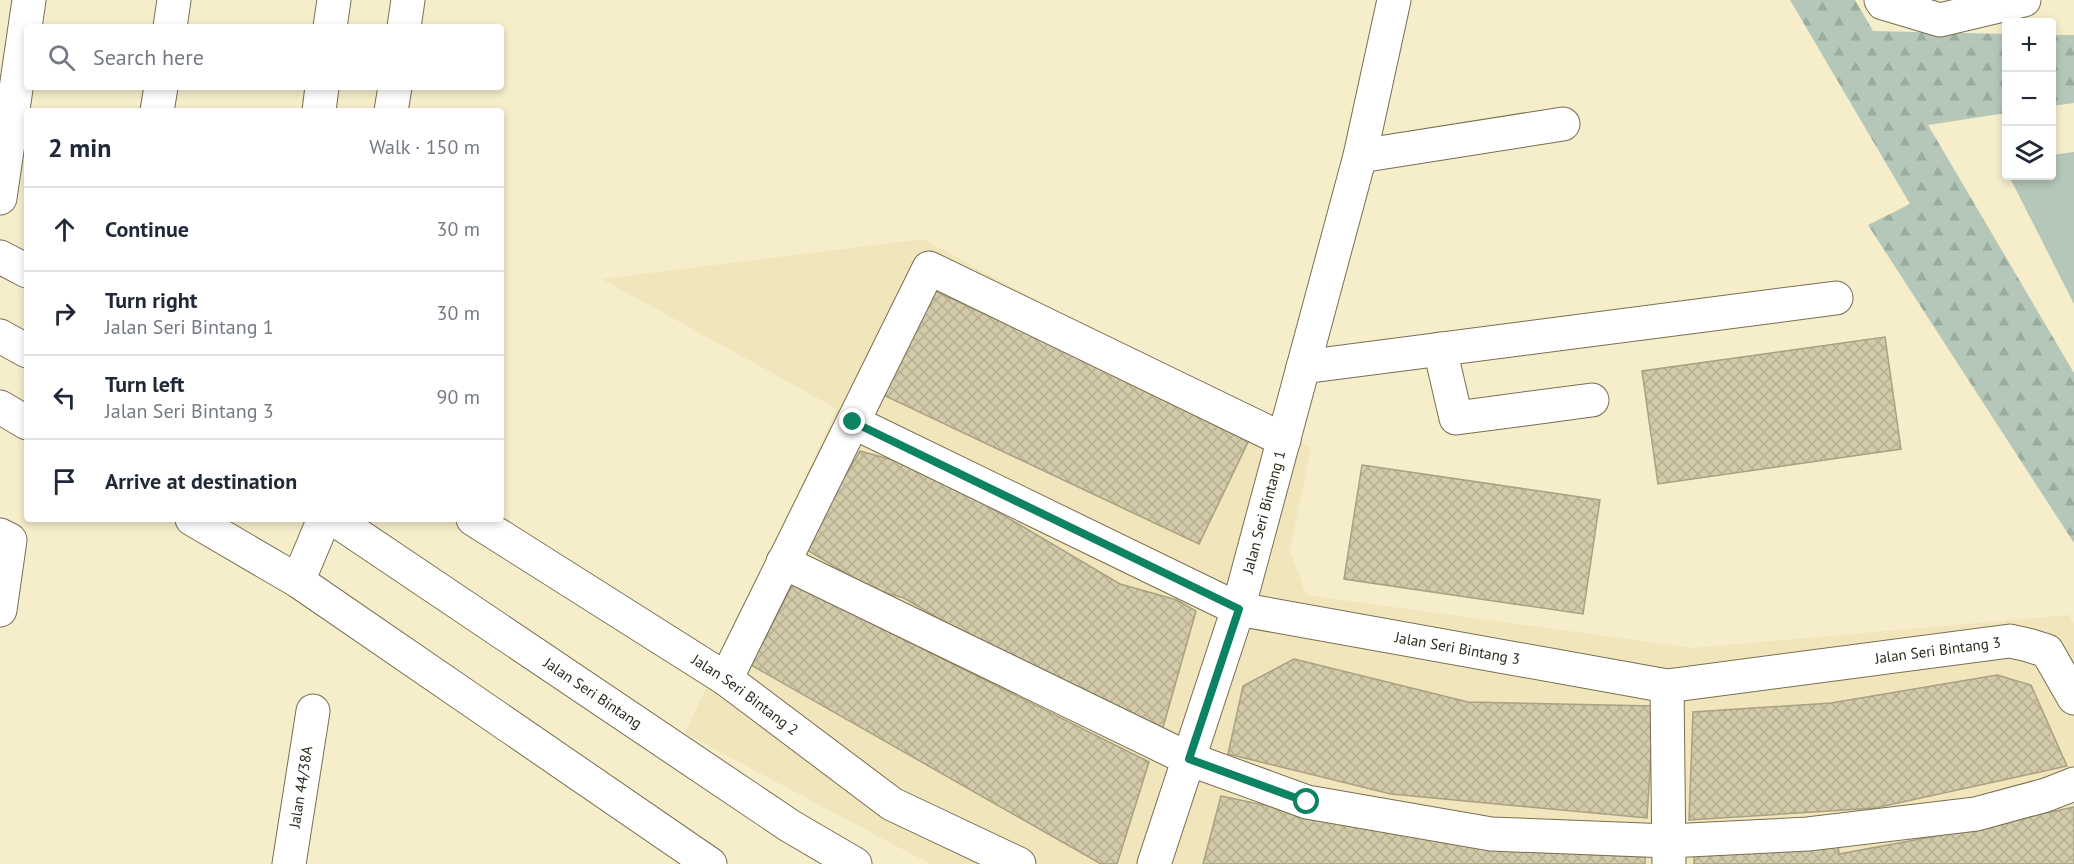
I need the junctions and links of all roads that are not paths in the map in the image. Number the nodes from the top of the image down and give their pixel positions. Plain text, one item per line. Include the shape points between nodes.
1 (29, 0) edge
2 (174, 0) edge
3 (334, 0) edge
4 (408, 0) edge
5 (1394, 0) edge
6 (1881, 0) edge
7 (2024, 0) edge
8 (25, 24) edge
9 (170, 24) edge
10 (330, 24) edge
11 (404, 24) edge
12 (24, 34) edge
13 (161, 90) edge
14 (322, 90) edge
15 (394, 90) edge
16 (158, 108) edge
17 (319, 108) edge
18 (392, 108) edge
19 (1563, 124) dead end
20 (1360, 156) junction
21 (0, 198) edge
22 (0, 256) edge
23 (24, 269) edge
24 (1836, 298) dead end
25 (0, 336) edge
26 (24, 349) edge
27 (1440, 349) junction
28 (1303, 367) junction
29 (1592, 400) dead end
30 (0, 407) edge
31 (24, 421) edge
32 (853, 422) junction
33 (1284, 440) junction
34 (197, 522) edge
35 (323, 522) edge
36 (338, 522) edge
37 (478, 522) edge
38 (5, 538) edge
39 (783, 562) junction
40 (298, 581) junction
41 (1239, 609) junction
42 (0, 610) edge
43 (726, 679) junction
44 (1667, 686) junction
45 (2074, 698) edge
46 (313, 711) dead end
47 (1189, 759) junction
48 (2074, 784) edge
49 (1669, 852) edge
50 (290, 864) edge
51 (710, 864) edge
52 (855, 864) edge
53 (1019, 864) edge
54 (1154, 864) edge

1 - 8 street
2 - 9 street
3 - 10 street
4 - 11 street
5 - 20 street, Jalan Seri Bintang 1
6 - 7 street via 1940,20
12 - 21 street
13 - 16 street
14 - 17 street
15 - 18 street
19 - 20 street
20 - 28 street, Jalan Seri Bintang 1
22 - 23 street
24 - 27 street
25 - 26 street
27 - 28 street
27 - 29 street via 1456,418
28 - 33 street, Jalan Seri Bintang 1
30 - 31 street
32 - 33 street via 929,268
32 - 39 street
32 - 41 street, Jalan Seri Bintang 3
33 - 41 street, Jalan Seri Bintang 1
34 - 40 street
35 - 40 street
36 - 52 street, Jalan Seri Bintang via 790,826
37 - 43 street, Jalan Seri Bintang 2
38 - 42 street
39 - 43 street
39 - 47 street
40 - 51 street
41 - 44 street, Jalan Seri Bintang 3
41 - 47 street, Jalan Seri Bintang 1
43 - 53 street, Jalan Seri Bintang 2 via 892,804
44 - 45 street, Jalan Seri Bintang 3 via 2010,641 2047,651
44 - 49 street
46 - 50 street, Jalan 44/38A
47 - 49 street via 1307,802 1479,832
47 - 54 street, Jalan Seri Bintang 1
48 - 49 street via 1976,814

